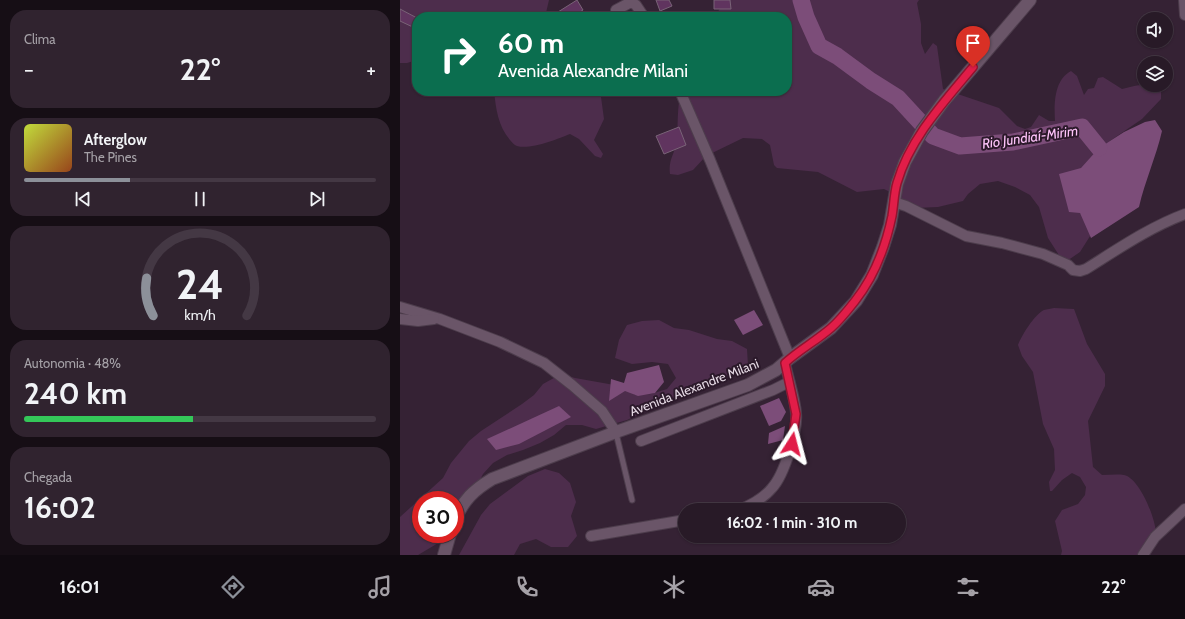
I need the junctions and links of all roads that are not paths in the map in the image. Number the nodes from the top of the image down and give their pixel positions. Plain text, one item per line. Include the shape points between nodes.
1 (1030, 0) edge
2 (1184, 0) edge
3 (616, 10) dead end
4 (641, 12) edge
5 (1185, 15) edge
6 (682, 96) edge
7 (894, 202) junction
8 (1185, 214) edge
9 (400, 307) edge
10 (400, 319) edge
11 (440, 319) junction
12 (787, 360) junction
13 (789, 382) junction
14 (616, 432) junction
15 (641, 441) dead end
16 (632, 500) dead end
17 (464, 503) edge
18 (754, 503) edge
19 (1185, 509) edge
20 (678, 521) edge
21 (591, 536) dead end
22 (447, 543) edge
23 (444, 555) edge
24 (1143, 555) edge

1 - 7 street, Avenida Alexandre Milani via 944,101 922,131 899,176
2 - 5 street
3 - 4 street via 631,2
6 - 12 street via 710,160
7 - 8 street via 966,236 1043,254 1080,271 1171,219
7 - 12 street, Avenida Alexandre Milani via 884,247 872,275 856,301 831,328
9 - 11 street
10 - 11 street
11 - 14 street via 500,342 544,363 602,411
12 - 13 street
12 - 14 street, Avenida Alexandre Milani via 776,370 748,385
13 - 15 street
13 - 18 street via 796,414 792,444 784,469 772,488
14 - 16 lane
14 - 17 street, Avenida Alexandre Milani via 492,479 479,487
19 - 24 street via 1155,537
20 - 21 street
22 - 23 street

